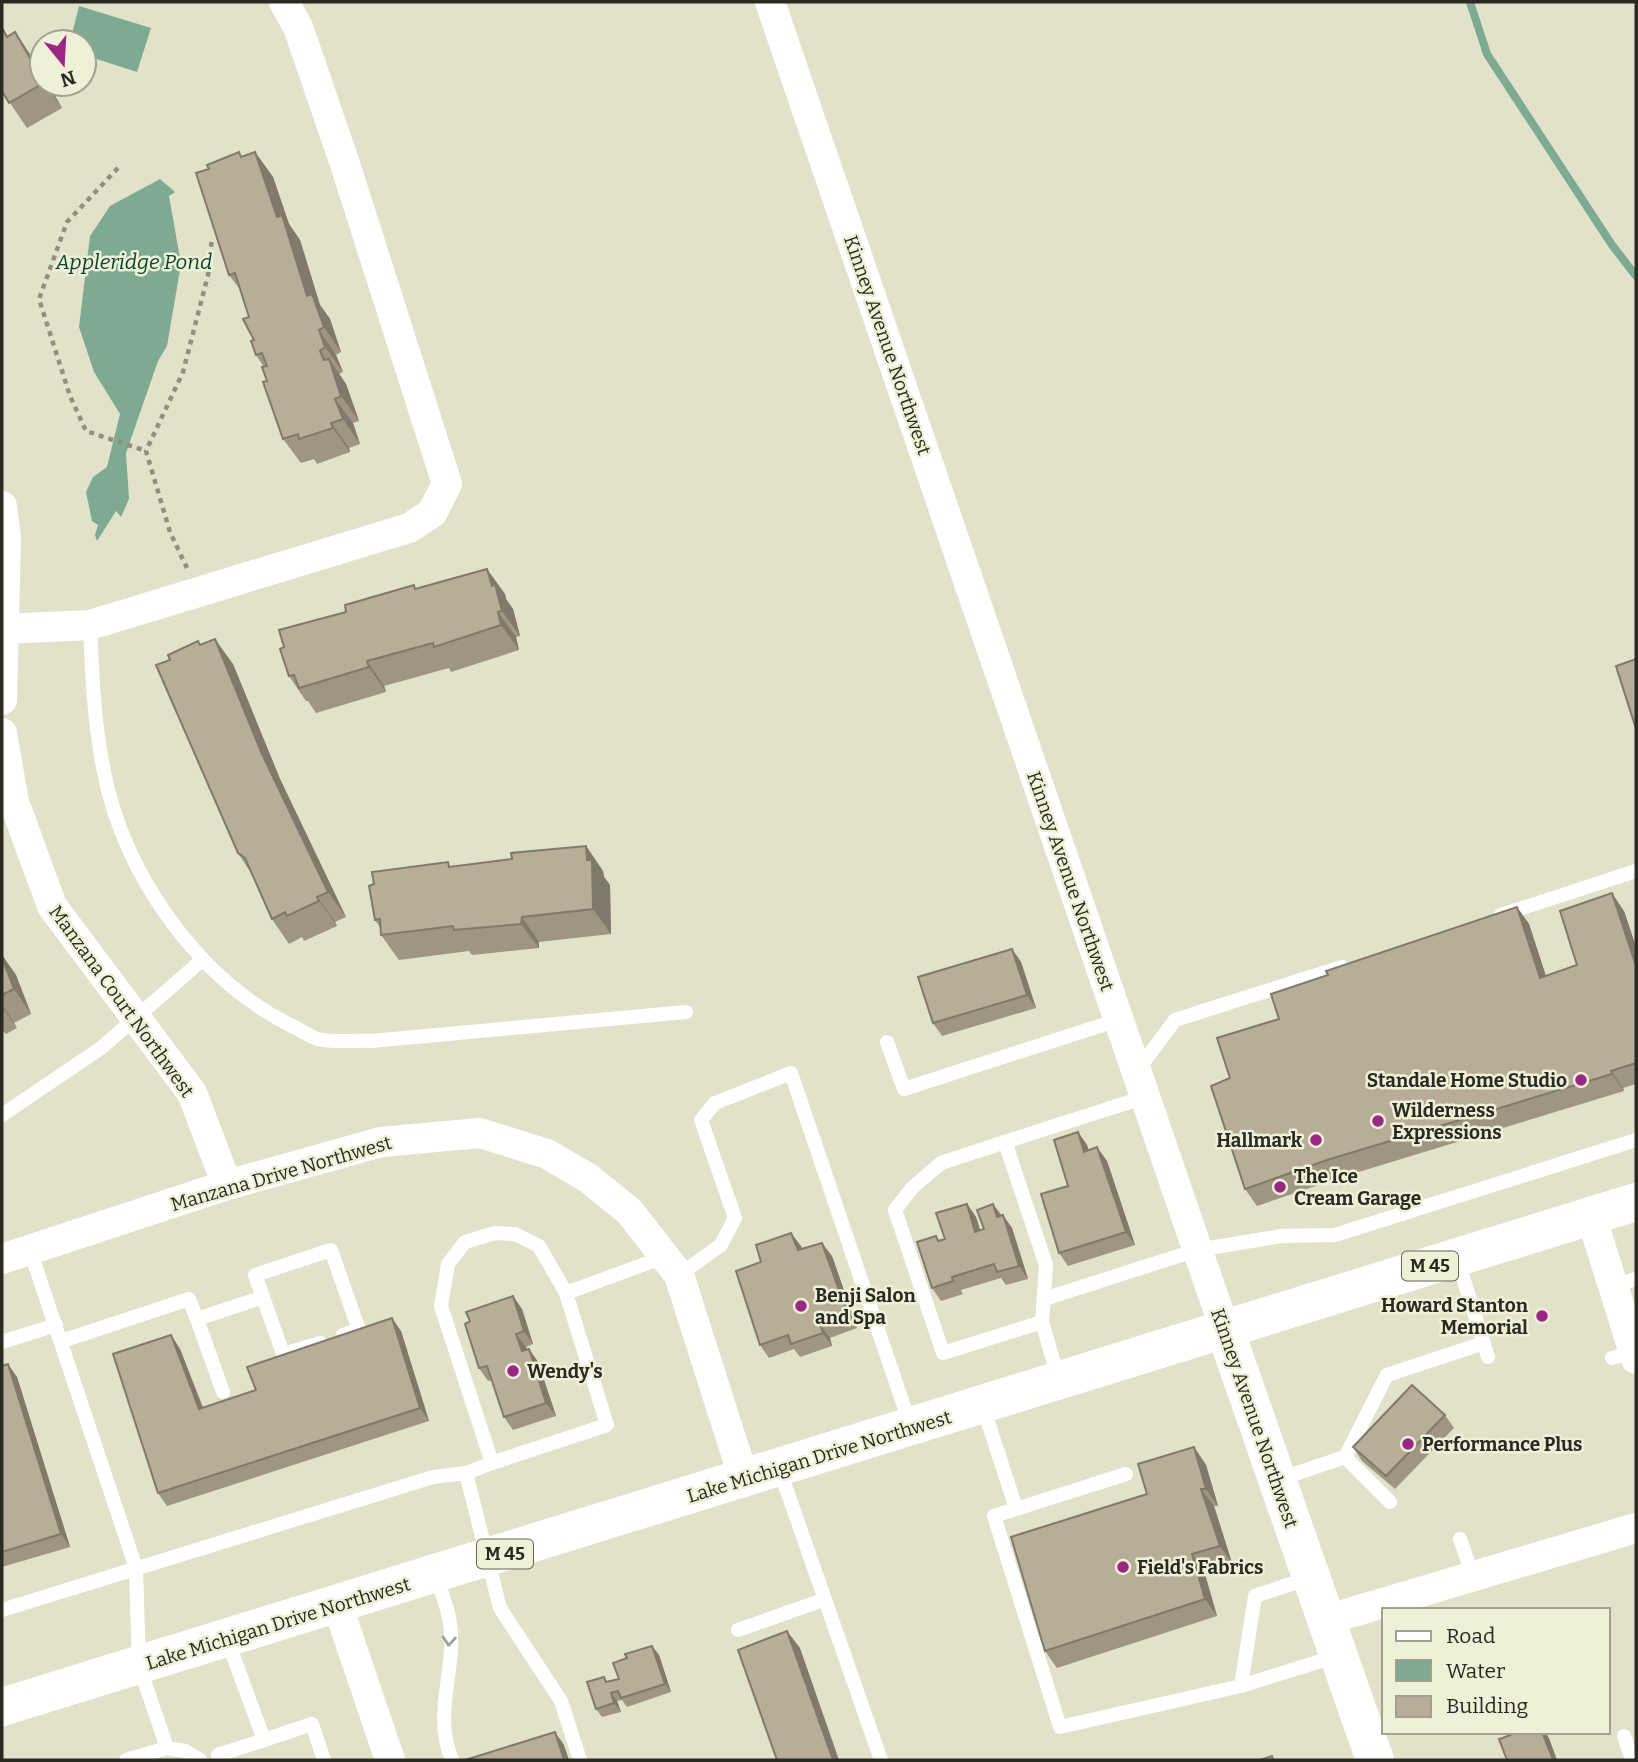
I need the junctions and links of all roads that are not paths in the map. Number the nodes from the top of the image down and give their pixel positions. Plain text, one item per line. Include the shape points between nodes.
1 (284, 2) edge
2 (770, 2) edge
3 (2, 506) edge
4 (90, 625) junction
5 (4, 629) junction
6 (2, 700) edge
7 (2, 733) edge
8 (1636, 871) edge
9 (1482, 921) edge
10 (201, 961) junction
11 (1358, 962) edge
12 (686, 1012) dead end
13 (135, 1018) junction
14 (1118, 1020) junction
15 (887, 1042) dead end
16 (1141, 1084) junction
17 (2, 1115) edge
18 (1636, 1140) edge
19 (1005, 1142) junction
20 (227, 1185) junction
21 (1636, 1202) edge
22 (1591, 1216) junction
23 (30, 1250) junction
24 (1197, 1251) junction
25 (1457, 1258) junction
26 (2, 1259) edge
27 (672, 1266) junction
28 (1625, 1283) edge
29 (566, 1293) junction
30 (263, 1297) junction
31 (1044, 1299) junction
32 (197, 1319) junction
33 (1042, 1322) junction
34 (56, 1325) junction
35 (1225, 1331) junction
36 (62, 1341) junction
37 (2, 1342) edge
38 (1627, 1356) edge
39 (1059, 1382) junction
40 (223, 1392) dead end
41 (982, 1405) junction
42 (911, 1427) junction
43 (1345, 1457) junction
44 (492, 1463) junction
45 (466, 1473) junction
46 (761, 1474) junction
47 (1126, 1474) dead end
48 (1276, 1481) junction
49 (1390, 1502) dead end
50 (1016, 1508) junction
51 (1636, 1528) edge
52 (1460, 1539) dead end
53 (488, 1559) junction
54 (136, 1568) junction
55 (436, 1575) junction
56 (1474, 1576) junction
57 (1310, 1577) junction
58 (823, 1600) junction
59 (337, 1604) junction
60 (2, 1610) edge
61 (1326, 1620) junction
62 (737, 1630) dead end
63 (226, 1638) junction
64 (1338, 1656) junction
65 (139, 1665) junction
66 (1241, 1686) junction
67 (2, 1707) edge
68 (1624, 1736) dead end
69 (264, 1740) junction
70 (167, 1748) junction
71 (218, 1755) dead end
72 (126, 1760) edge
73 (200, 1760) edge
74 (324, 1760) edge
75 (390, 1760) edge
76 (452, 1760) edge
77 (580, 1760) edge
78 (881, 1760) edge
79 (1375, 1760) edge
80 (1632, 1760) edge

1 - 4 street via 298,27 337,139 447,484 432,513 409,528
2 - 14 street, Kinney Avenue Northwest
3 - 5 street
4 - 5 street
4 - 10 lane via 92,695 104,775 127,844 160,905
5 - 6 street
7 - 13 street, Manzana Court Northwest via 14,802 52,906
8 - 9 lane
10 - 12 lane via 265,1012 319,1039 371,1041
10 - 13 lane
11 - 16 lane via 1175,1020
13 - 17 lane via 101,1048
13 - 20 street, Manzana Court Northwest via 191,1093
14 - 15 lane via 904,1090
14 - 16 street, Kinney Avenue Northwest
16 - 19 lane
16 - 24 street, Kinney Avenue Northwest
18 - 24 lane via 1335,1235 1282,1236
19 - 31 lane via 1046,1265
19 - 33 lane via 941,1163 895,1210 943,1353
20 - 23 street, Manzana Drive Northwest
20 - 27 street, Manzana Drive Northwest via 381,1142 480,1133 547,1154 588,1178 629,1212
21 - 22 main road, Lake Michigan Drive Northwest / M 45
22 - 25 main road, Lake Michigan Drive Northwest / M 45
22 - 28 street
23 - 26 street, Manzana Drive Northwest
23 - 34 lane
24 - 31 lane
24 - 35 street, Kinney Avenue Northwest
25 - 35 main road, Lake Michigan Drive Northwest / M 45
25 - 43 lane via 1486,1350 1387,1375
27 - 29 lane
27 - 42 lane via 721,1245 735,1218 701,1119 715,1103 791,1073
27 - 46 street, Manzana Drive Northwest
28 - 38 street
29 - 44 lane via 607,1425
29 - 44 lane via 538,1246 515,1234 495,1233 465,1242 447,1264 441,1306
30 - 30 lane via 255,1275 331,1250 359,1330 283,1354
30 - 32 lane
31 - 33 lane
32 - 36 lane via 189,1299
32 - 40 lane
33 - 39 lane
34 - 36 lane
34 - 37 lane
35 - 39 main road, Lake Michigan Drive Northwest / M 45
35 - 48 main road, Kinney Avenue Northwest
36 - 54 lane
39 - 41 main road, Lake Michigan Drive Northwest / M 45
41 - 42 main road, Lake Michigan Drive Northwest / M 45
41 - 50 lane
42 - 46 main road, Lake Michigan Drive Northwest / M 45
43 - 48 lane
43 - 49 lane
44 - 45 lane
45 - 53 lane
45 - 54 lane via 433,1477
46 - 53 main road, Lake Michigan Drive Northwest / M 45
46 - 58 lane
47 - 50 lane
48 - 57 main road, Kinney Avenue Northwest
50 - 66 lane via 994,1516 1060,1727
51 - 56 street
52 - 56 lane
53 - 55 main road, Lake Michigan Drive Northwest / M 45
53 - 77 lane via 500,1608 561,1702
54 - 60 lane
54 - 65 lane
55 - 59 main road, Lake Michigan Drive Northwest / M 45
55 -> 76 lane via 450,1624 444,1686 445,1738
56 - 61 street
57 - 61 main road, Kinney Avenue Northwest
57 - 66 lane via 1255,1596
58 - 62 lane
58 - 78 lane
59 - 63 main road, Lake Michigan Drive Northwest / M 45
59 - 75 street
61 - 64 main road, Kinney Avenue Northwest
63 - 65 main road, Lake Michigan Drive Northwest / M 45
63 - 69 lane
64 - 66 lane
64 - 79 main road, Kinney Avenue Northwest
65 - 67 main road, Lake Michigan Drive Northwest / M 45
65 - 70 lane
68 - 80 lane
69 - 71 lane
69 - 74 lane via 312,1724
70 - 72 lane
70 - 73 lane

